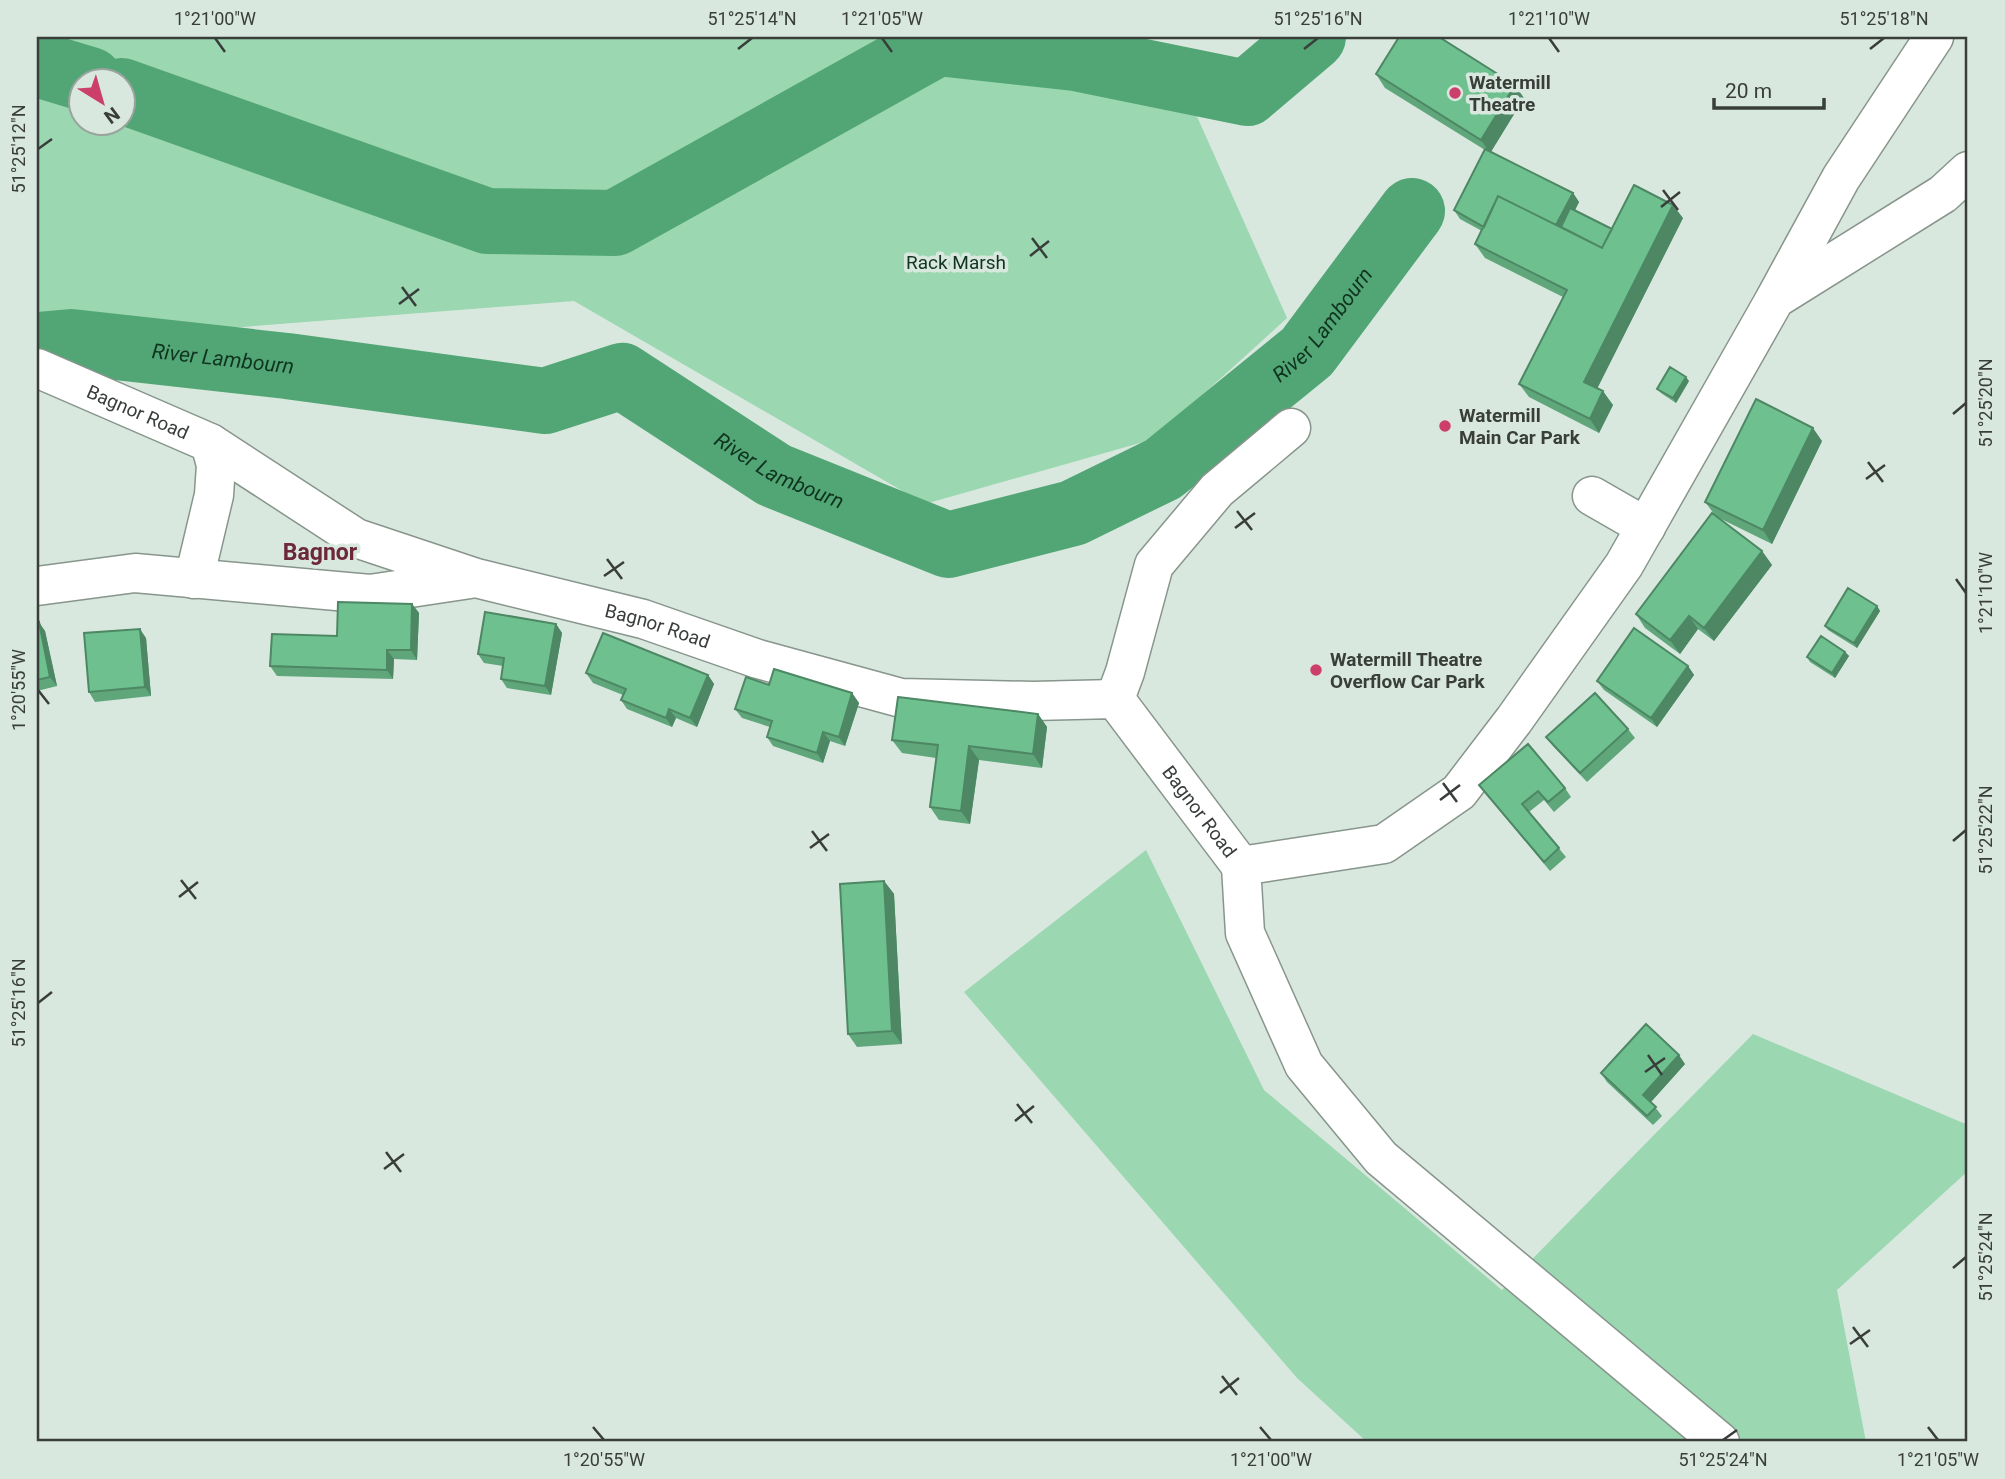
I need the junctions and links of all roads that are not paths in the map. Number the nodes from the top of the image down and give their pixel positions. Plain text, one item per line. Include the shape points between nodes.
1 (1934, 37) edge
2 (1968, 171) edge
3 (1775, 299) junction
4 (37, 368) edge
5 (1291, 428) dead end
6 (210, 443) junction
7 (1591, 496) dead end
8 (1646, 527) junction
9 (476, 578) junction
10 (194, 579) junction
11 (37, 586) edge
12 (1115, 699) junction
13 (1241, 866) junction
14 (1720, 1442) edge

1 - 3 street via 1841,178
2 - 3 street via 1943,194
3 - 8 street
4 - 6 street, Bagnor Road
5 - 12 street via 1217,490 1154,565
6 - 9 street, Bagnor Road via 356,538
6 - 10 street via 216,465 214,495
7 - 8 street
8 - 13 street via 1616,576 1459,792 1384,844
9 - 10 street via 370,594
9 - 12 street, Bagnor Road via 643,619 758,659 901,698
10 - 11 street via 135,573
12 - 13 street, Bagnor Road
13 - 14 street via 1245,933 1312,1076 1381,1158

